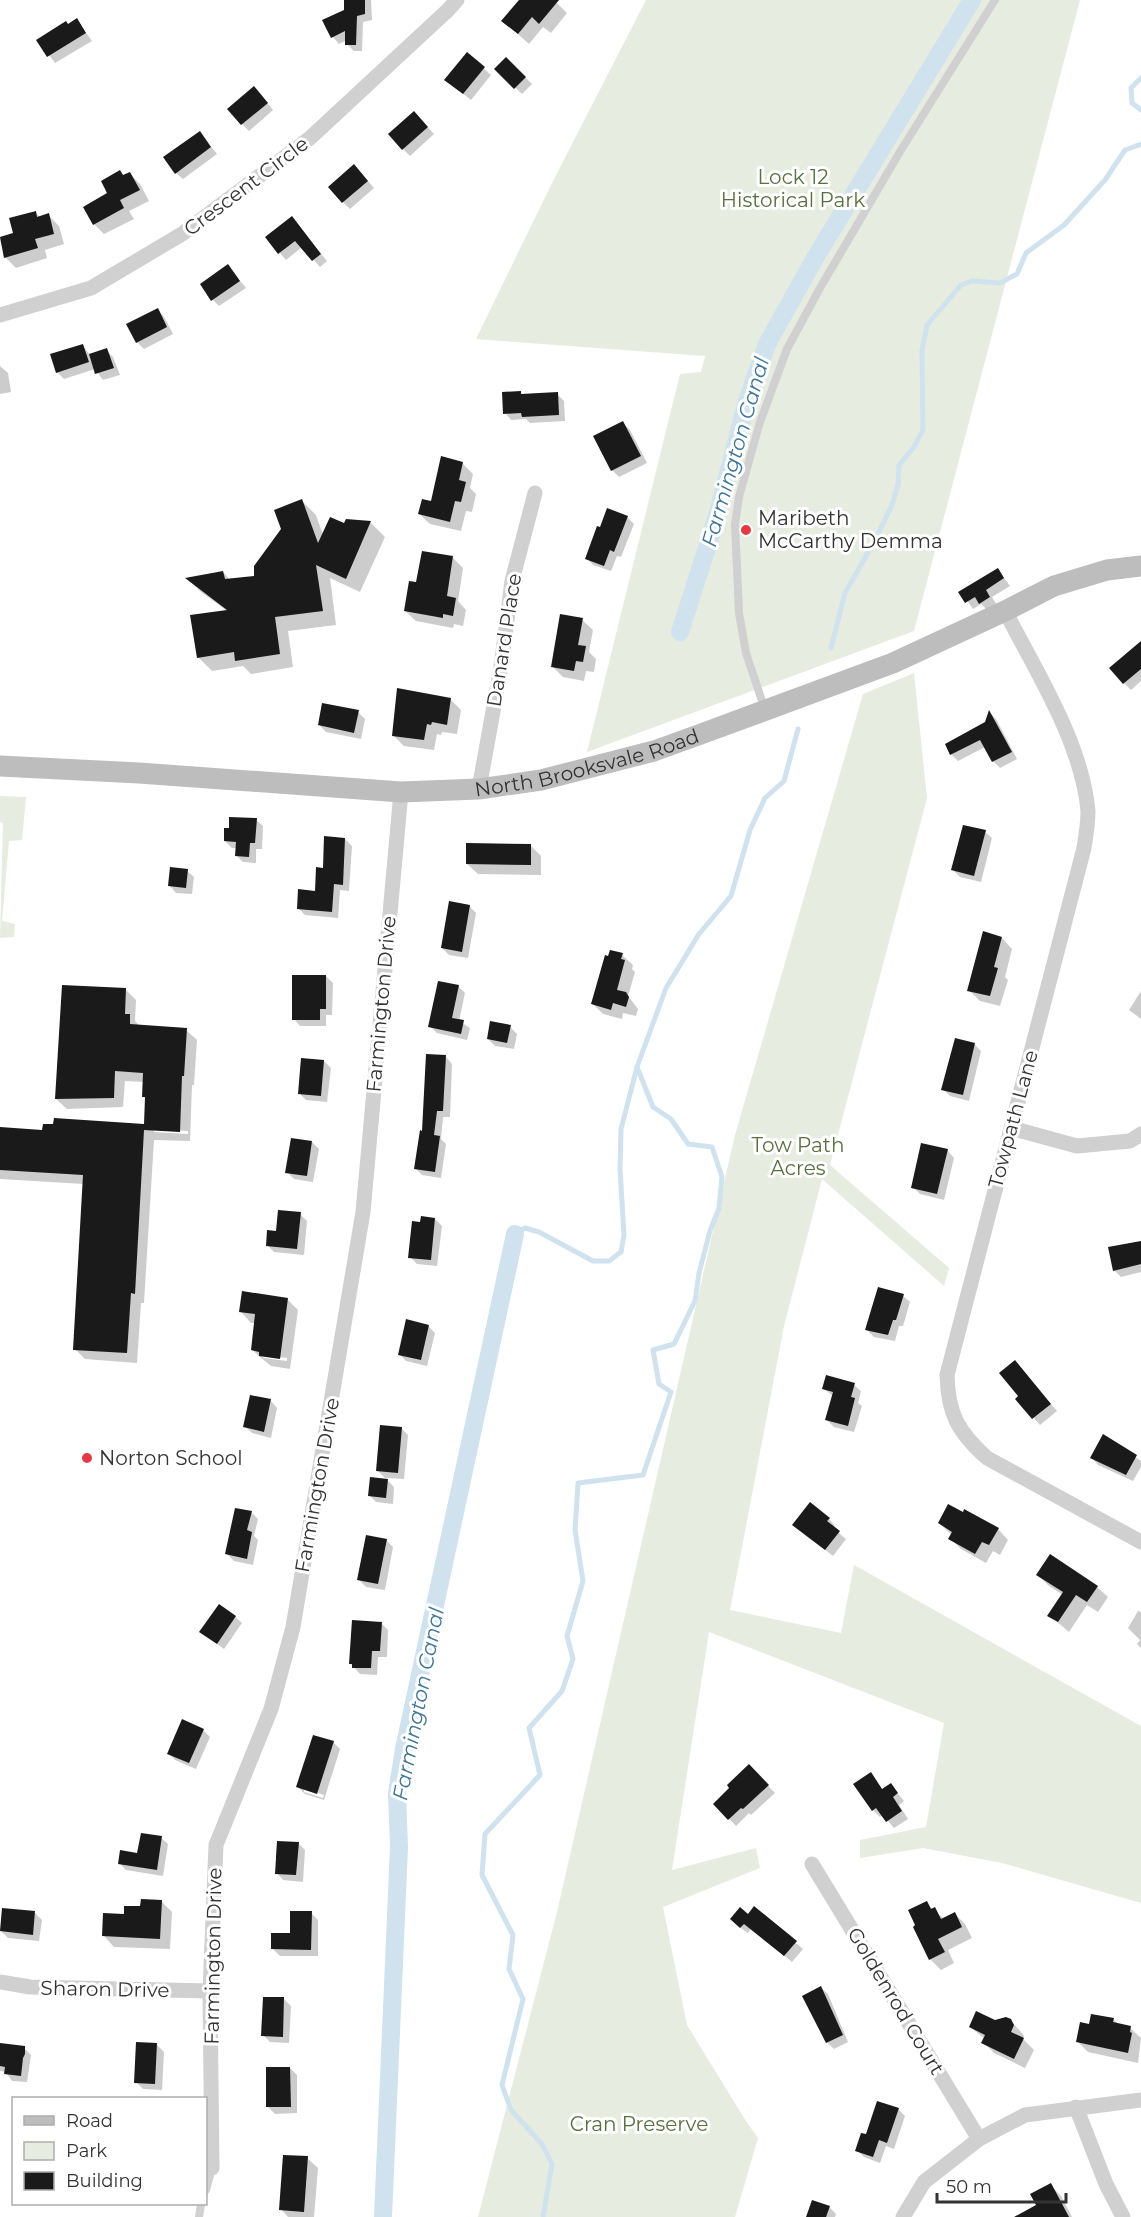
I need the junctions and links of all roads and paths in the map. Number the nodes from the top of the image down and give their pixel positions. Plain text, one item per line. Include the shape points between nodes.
1 (995, 0) edge
2 (449, 3) edge
3 (0, 315) edge
4 (535, 493) dead end
5 (1141, 566) edge
6 (1005, 611) junction
7 (765, 711) junction
8 (0, 766) edge
9 (478, 789) junction
10 (400, 792) junction
11 (1011, 1128) junction
12 (1141, 1134) edge
13 (1141, 1542) edge
14 (812, 1864) dead end
15 (0, 1982) edge
16 (210, 1991) junction
17 (1141, 2100) edge
18 (1076, 2107) junction
19 (979, 2139) junction
20 (212, 2168) joint
21 (207, 2186) edge
22 (903, 2217) edge
23 (1123, 2217) edge

1 - 7 lane via 820,288 787,349 760,422 735,524 742,632
2 - 3 street, Crescent Circle via 310,138 182,234 91,288
4 - 9 street, Danard Place via 512,581 501,667
5 - 6 main road, North Brooksvale Road via 1107,570 1054,586
6 - 7 main road, North Brooksvale Road via 893,663
6 - 11 street, Towpath Lane via 1071,741 1083,778 1088,813 1084,848
7 - 9 main road, North Brooksvale Road via 594,768
8 - 10 main road, North Brooksvale Road
9 - 10 main road, North Brooksvale Road
10 - 16 street, Farmington Drive via 363,1212 293,1627 271,1709 216,1845
11 - 12 street via 1077,1146 1130,1141
11 - 13 street, Towpath Lane via 947,1375 951,1407 967,1440 987,1458
14 - 19 street, Goldenrod Court
15 - 16 street, Sharon Drive via 30,1987
16 - 20 street, Farmington Drive
17 - 18 street
18 - 19 street via 1025,2115
18 - 23 street
19 - 22 street via 924,2182
20 - 21 lane

